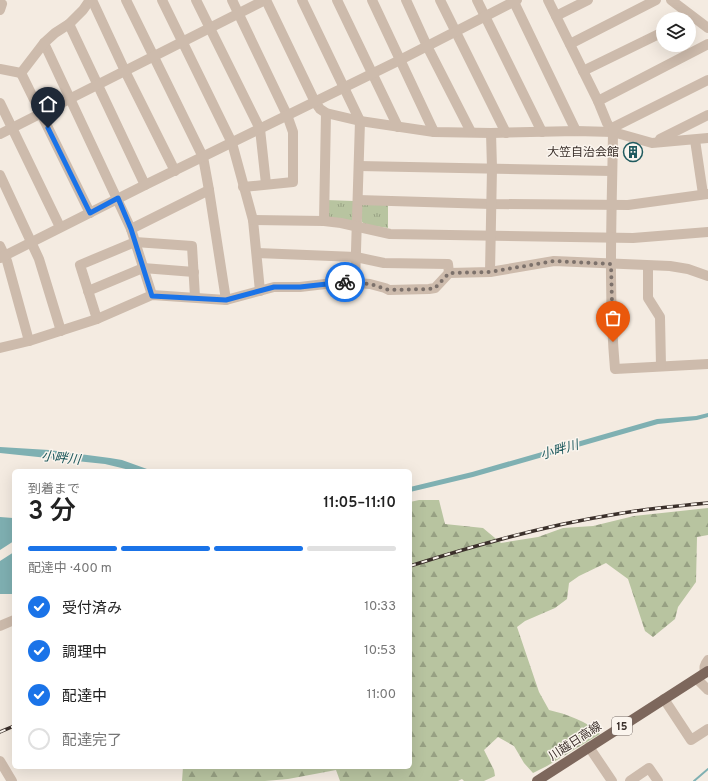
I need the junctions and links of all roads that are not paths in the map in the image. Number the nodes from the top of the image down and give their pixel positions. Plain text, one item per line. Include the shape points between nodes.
1 (91, 0) edge
2 (126, 0) edge
3 (162, 0) edge
4 (196, 0) edge
5 (232, 0) edge
6 (265, 0) edge
7 (302, 0) edge
8 (337, 0) edge
9 (372, 0) edge
10 (406, 0) edge
11 (440, 0) edge
12 (477, 0) edge
13 (514, 0) edge
14 (548, 0) edge
15 (588, 0) edge
16 (656, 0) edge
17 (671, 0) edge
18 (684, 12) edge
19 (238, 14) junction
20 (484, 16) junction
21 (556, 16) junction
22 (696, 21) edge
23 (69, 24) junction
24 (708, 28) edge
25 (210, 29) junction
26 (455, 31) junction
27 (656, 35) edge
28 (44, 43) junction
29 (182, 43) junction
30 (570, 44) junction
31 (708, 44) edge
32 (427, 46) junction
33 (153, 57) junction
34 (400, 60) junction
35 (0, 69) edge
36 (125, 71) junction
37 (583, 71) junction
38 (21, 73) junction
39 (372, 74) junction
40 (708, 80) edge
41 (97, 85) junction
42 (343, 88) junction
43 (69, 99) junction
44 (598, 101) junction
45 (315, 102) junction
46 (0, 103) edge
47 (326, 113) junction
48 (41, 114) junction
49 (287, 115) junction
50 (708, 115) edge
51 (360, 121) junction
52 (398, 127) junction
53 (12, 128) junction
54 (260, 129) junction
55 (576, 131) junction
56 (434, 132) junction
57 (472, 132) junction
58 (542, 132) junction
59 (613, 132) junction
60 (491, 133) junction
61 (506, 133) junction
62 (0, 134) edge
63 (708, 138) edge
64 (695, 140) junction
65 (656, 142) junction
66 (232, 143) junction
67 (203, 157) junction
68 (359, 166) junction
69 (492, 168) junction
70 (175, 171) junction
71 (612, 171) junction
72 (0, 175) edge
73 (266, 184) junction
74 (145, 185) junction
75 (243, 187) junction
76 (209, 190) junction
77 (706, 194) edge
78 (118, 198) junction
79 (358, 200) junction
80 (491, 204) junction
81 (611, 205) junction
82 (90, 213) junction
83 (253, 220) junction
84 (324, 221) junction
85 (60, 227) junction
86 (357, 228) junction
87 (131, 229) junction
88 (708, 232) edge
89 (490, 236) junction
90 (611, 238) junction
91 (32, 242) junction
92 (135, 242) junction
93 (0, 246) edge
94 (257, 253) junction
95 (2, 257) edge
96 (356, 257) junction
97 (611, 264) junction
98 (648, 266) junction
99 (143, 268) junction
100 (194, 272) junction
101 (490, 272) junction
102 (449, 273) junction
103 (708, 276) edge
104 (355, 283) junction
105 (88, 291) junction
106 (260, 291) junction
107 (152, 296) junction
108 (195, 297) junction
109 (226, 300) junction
110 (97, 319) junction
111 (60, 331) junction
112 (29, 341) junction
113 (0, 348) edge
114 (708, 364) edge
115 (661, 366) junction
116 (12, 621) edge
117 (0, 626) edge
118 (708, 660) edge
119 (707, 672) edge
120 (697, 679) junction
121 (708, 690) edge
122 (664, 700) junction
123 (708, 730) edge
124 (589, 747) junction
125 (0, 761) edge
126 (12, 781) edge
127 (537, 781) edge
128 (612, 781) edge
129 (630, 781) edge
130 (658, 781) edge

1 - 23 street
1 - 36 street
2 - 33 street
3 - 29 street
4 - 25 street
5 - 19 street
6 - 19 street
6 - 45 street
7 - 42 street
8 - 39 street
9 - 34 street
10 - 32 street
11 - 26 street
12 - 20 street
13 - 20 street
13 - 55 street
14 - 21 street
15 - 21 street
16 - 30 street
17 - 18 street
19 - 25 street
19 - 49 street
20 - 26 street
20 - 58 street
21 - 30 street
22 - 24 street
23 - 28 street
23 - 41 street
25 - 29 street
25 - 54 street
26 - 32 street
26 - 61 street
27 - 37 street
28 - 38 street
28 - 43 street
29 - 33 street
29 - 66 street
30 - 37 street
31 - 44 street
32 - 34 street
32 - 57 street
33 - 36 street
33 - 67 street
34 - 39 street
34 - 56 street
35 - 38 street
36 - 41 street
36 - 70 street
37 - 44 street
38 - 48 street
39 - 42 street
39 - 52 street
40 - 59 street via 614,127
41 - 43 street
41 - 74 street
42 - 45 street
42 - 51 street
43 - 48 street
43 - 78 street
44 - 59 street
45 - 47 street
45 - 49 street
46 - 53 street
47 - 51 street
47 - 84 street
48 - 53 street
48 - 82 street
49 - 54 street
49 - 73 street via 293,132 293,182
50 - 65 street
51 - 52 street
51 - 68 street
52 - 56 street
53 - 62 street
53 - 85 street
54 - 66 street
54 - 73 street
55 - 58 street
55 - 59 street
56 - 57 street
57 - 60 street
58 - 61 street
59 - 65 street
59 - 71 street
60 - 61 street
60 - 69 street
63 - 64 street
64 - 65 street
64 - 77 street
66 - 67 street
66 - 75 street
67 - 70 street
67 - 76 street
68 - 69 street
68 - 79 street
69 - 71 street
69 - 80 street
70 - 74 street
71 - 81 street
72 - 91 street
73 - 75 street
74 - 78 street
75 - 83 street
76 - 87 street
76 - 109 street
77 - 81 street via 628,206
78 - 82 street
78 - 87 street
79 - 80 street
79 - 86 street
80 - 81 street
80 - 89 street
81 - 90 street
82 - 85 street
83 - 84 street
83 - 94 street
84 - 86 street
85 - 91 street
86 - 89 street via 390,234
86 - 96 street
87 - 92 street
88 - 90 street
89 - 90 street
89 - 101 street
90 - 97 street
91 - 95 street
91 - 111 street
92 - 99 street
92 - 100 street via 192,246
92 - 105 street via 80,265
93 - 95 street
94 - 96 street
94 - 106 street
95 - 112 street via 8,261
96 - 102 street via 384,263 448,264
96 - 104 street
97 - 98 street
97 - 101 street via 554,261
97 - 115 street via 615,369
98 - 103 street via 670,266
98 - 115 street via 648,298 660,317
99 - 100 street
99 - 105 street
99 - 107 street
100 - 108 street
101 - 102 street
102 - 104 street via 435,288 429,289 389,290 370,284
104 - 106 street via 274,287
105 - 110 street
106 - 109 street
107 - 108 street
107 - 110 street
108 - 109 street
110 - 111 street
111 - 112 street
112 - 113 street
114 - 115 street
116 - 117 street
118 - 119 street via 704,667
119 - 120 main road, 川越日高線 / 15
120 - 121 street
120 - 122 main road, 川越日高線 / 15
122 - 123 street via 691,740
122 - 124 main road, 川越日高線 / 15
124 - 127 main road, 川越日高線 / 15
124 - 128 street
125 - 126 street
129 - 130 street via 649,768

